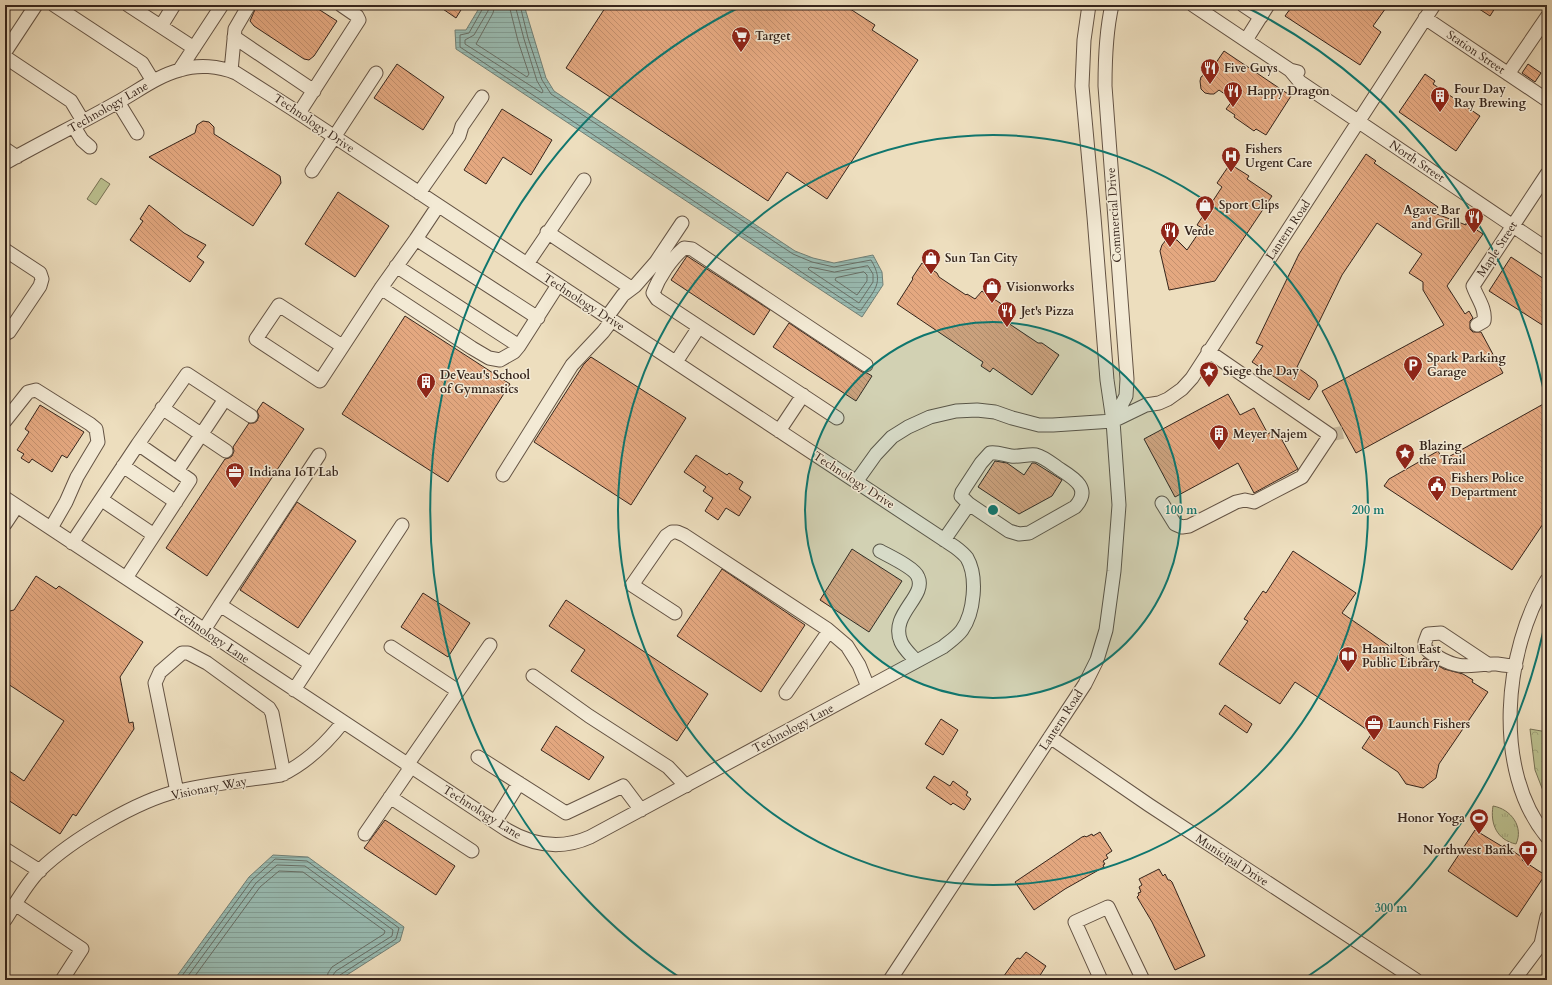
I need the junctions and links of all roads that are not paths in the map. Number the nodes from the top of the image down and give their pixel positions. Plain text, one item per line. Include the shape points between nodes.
1 (36, 5) edge
2 (54, 5) edge
3 (128, 5) edge
4 (174, 5) edge
5 (222, 5) edge
6 (249, 5) edge
7 (340, 5) edge
8 (1089, 5) edge
9 (1112, 5) edge
10 (1194, 5) edge
11 (1268, 5) edge
12 (1434, 5) edge
13 (1249, 8) edge
14 (1547, 17) edge
15 (1425, 18) junction
16 (161, 26) junction
17 (234, 37) junction
18 (1246, 40) junction
19 (194, 48) junction
20 (5, 52) edge
21 (5, 57) edge
22 (216, 68) joint
23 (180, 69) junction
24 (231, 71) junction
25 (376, 73) dead end
26 (1508, 74) junction
27 (154, 81) junction
28 (314, 91) junction
29 (482, 97) dead end
30 (1547, 100) edge
31 (118, 102) junction
32 (299, 113) junction
33 (1362, 118) junction
34 (79, 124) junction
35 (137, 133) dead end
36 (335, 137) junction
37 (90, 147) dead end
38 (5, 148) edge
39 (16, 156) junction
40 (5, 163) edge
41 (312, 171) dead end
42 (1547, 174) edge
43 (584, 180) dead end
44 (419, 193) junction
45 (438, 206) junction
46 (682, 223) dead end
47 (1513, 226) junction
48 (547, 232) junction
49 (416, 239) junction
50 (1547, 249) edge
51 (5, 250) edge
52 (527, 264) junction
53 (396, 266) junction
54 (558, 285) junction
55 (381, 288) junction
56 (631, 288) junction
57 (538, 318) junction
58 (610, 318) junction
59 (1477, 325) dead end
60 (700, 327) junction
61 (5, 334) edge
62 (342, 346) junction
63 (516, 349) junction
64 (1208, 351) junction
65 (676, 362) junction
66 (866, 364) dead end
67 (1107, 380) joint
68 (803, 396) junction
69 (225, 399) junction
70 (162, 408) junction
71 (251, 416) dead end
72 (837, 418) dead end
73 (5, 421) edge
74 (1113, 421) junction
75 (779, 431) junction
76 (201, 434) junction
77 (138, 444) junction
78 (226, 451) dead end
79 (319, 456) dead end
80 (123, 466) junction
81 (177, 471) junction
82 (503, 475) dead end
83 (856, 482) junction
84 (5, 498) edge
85 (102, 500) junction
86 (176, 502) junction
87 (1162, 503) dead end
88 (969, 504) junction
89 (17, 506) junction
90 (5, 524) edge
91 (402, 525) dead end
92 (51, 528) junction
93 (154, 535) junction
94 (946, 541) junction
95 (72, 543) junction
96 (880, 551) dead end
97 (126, 578) junction
98 (1547, 580) edge
99 (220, 605) junction
100 (675, 614) dead end
101 (204, 630) junction
102 (829, 631) junction
103 (490, 645) dead end
104 (391, 647) dead end
105 (916, 661) junction
106 (311, 664) junction
107 (1489, 665) dead end
108 (1516, 666) junction
109 (533, 676) dead end
110 (868, 687) junction
111 (294, 690) junction
112 (458, 691) junction
113 (786, 693) dead end
114 (343, 722) junction
115 (1050, 738) junction
116 (478, 757) dead end
117 (409, 766) junction
118 (284, 774) junction
119 (519, 783) junction
120 (686, 786) junction
121 (177, 792) junction
122 (390, 798) junction
123 (641, 810) junction
124 (495, 822) junction
125 (365, 834) dead end
126 (1547, 837) edge
127 (5, 849) edge
128 (472, 851) dead end
129 (40, 871) junction
130 (15, 904) junction
131 (1547, 917) edge
132 (5, 920) edge
133 (1544, 942) edge
134 (62, 980) edge
135 (890, 980) edge
136 (1101, 980) edge
137 (1142, 980) edge
138 (1416, 980) edge
139 (1514, 980) edge

1 - 20 street
2 - 27 street via 142,63
3 - 16 street
4 - 16 street
5 - 19 street
6 - 17 street via 235,29
7 - 28 street via 359,20
8 - 67 street, Commercial Drive via 1082,86
9 - 74 street, Commercial Drive via 1107,34 1105,86 1127,380 1126,396
10 - 18 street, North Street
11 - 13 street
12 - 15 street, Lantern Road
13 - 18 street
14 - 26 street
15 - 26 street, Station Street
15 - 33 street, Lantern Road
16 - 19 street
17 - 24 street
17 - 28 street
18 - 33 street, North Street via 1290,70 1304,74
19 - 23 street
21 - 34 street via 71,102
22 - 23 street, Technology Lane via 203,66
22 - 24 street, Technology Drive
23 - 27 street, Technology Lane
24 - 32 street, Technology Drive via 245,77
25 - 36 street
26 - 30 street, Station Street
27 - 31 street, Technology Lane
28 - 32 street
29 - 44 street
31 - 34 street, Technology Lane
31 - 35 street
32 - 36 street, Technology Drive
33 - 47 street, North Street
33 - 64 street, Lantern Road
34 - 37 street via 82,140
34 - 39 street, Technology Lane
36 - 41 street
36 - 44 street, Technology Drive
38 - 39 street
39 - 40 street, Technology Lane
42 - 47 street, Maple Street
43 - 48 street
44 - 45 street, Technology Drive
45 - 49 street
45 - 52 street, Technology Drive
46 - 56 street via 656,262
47 - 50 street, North Street
47 - 59 street, Maple Street via 1473,286 1485,311 1484,321
48 - 52 street
48 - 56 street
49 - 53 street
49 - 57 street
51 - 61 street via 40,273 42,279 40,286 9,332
52 - 54 street, Technology Drive
53 - 55 street
53 - 63 street
54 - 57 street
54 - 58 street, Technology Drive
55 - 62 street
55 - 63 street via 489,358 500,360
56 - 58 street via 615,305
57 - 63 street
58 - 65 street, Technology Drive
58 - 82 street via 603,332 572,365
60 - 65 street
60 - 66 street via 657,299 653,293 656,284 684,248 692,249
60 - 68 street
62 - 62 street via 320,381 256,339 279,305
64 - 74 street, Lantern Road via 1192,378 1173,396 1159,403 1146,405
64 - 87 street via 1330,435 1302,477 1254,502 1236,502 1182,527 1175,524
65 - 75 street, Technology Drive
67 - 74 street, Lantern Road
68 - 72 street
68 - 75 street
69 - 70 street via 187,374
69 - 71 street
69 - 76 street
70 - 76 street
70 - 77 street
73 - 92 street via 28,392 36,390 96,429 98,442
74 - 83 street via 1046,425 1027,423 985,410 969,410 930,417 892,437
74 - 115 street, Lantern Road via 1119,504 1106,630 1098,660 1089,678
75 - 83 street, Technology Drive
76 - 78 street
76 - 81 street
77 - 80 street
77 - 81 street
79 - 99 street
80 - 85 street
80 - 86 street
81 - 86 street via 190,480
83 - 94 street, Technology Drive
84 - 89 street, Technology Lane
85 - 93 street
85 - 95 street
86 - 93 street
88 - 88 street via 1009,531 1019,534 1029,533 1075,507 1080,502 1082,494 1076,479 1042,458 1035,455 1012,456 990,452 962,492 961,496
88 - 94 street
89 - 90 street
89 - 92 street, Technology Lane
91 - 106 street
92 - 95 street, Technology Lane
93 - 97 street
94 - 105 street, Technology Lane via 967,558 974,587 971,610 958,635 943,647
95 - 97 street, Technology Lane
96 - 105 street via 913,571 918,577 919,585 900,619 898,631 902,643
97 - 101 street, Technology Lane
98 - 108 street via 1535,601
99 - 101 street
99 - 106 street
100 - 102 street via 632,585 666,536 672,532 677,532 702,547
101 - 111 street, Technology Lane
102 - 110 street via 847,646
102 - 113 street
103 - 112 street
104 - 112 street
105 - 110 street, Technology Lane
106 - 111 street
107 - 108 street
108 - 126 street via 1510,719 1513,762 1532,814
109 - 120 street via 668,767
110 - 120 street, Technology Lane
111 - 114 street, Technology Lane
112 - 117 street
114 - 117 street, Technology Lane
114 - 118 street, Visionary Way via 324,745
115 - 135 street, Lantern Road
115 - 138 street, Municipal Drive
116 - 119 street
117 - 122 street
117 - 124 street, Technology Lane
118 - 121 street, Visionary Way
118 - 121 street via 269,708 188,652 160,672 155,683
119 - 123 street via 566,813 623,786
119 - 124 street
120 - 123 street, Technology Lane
121 - 129 street, Visionary Way via 135,807 114,819 82,838
122 - 125 street
122 - 128 street
123 - 124 street, Technology Lane via 590,837 565,845 531,842
127 - 129 street
129 - 130 street, Visionary Way
130 - 132 street, Visionary Way
130 - 134 street via 82,949
131 - 133 street
133 - 139 street
136 - 137 street via 1075,922 1108,907

